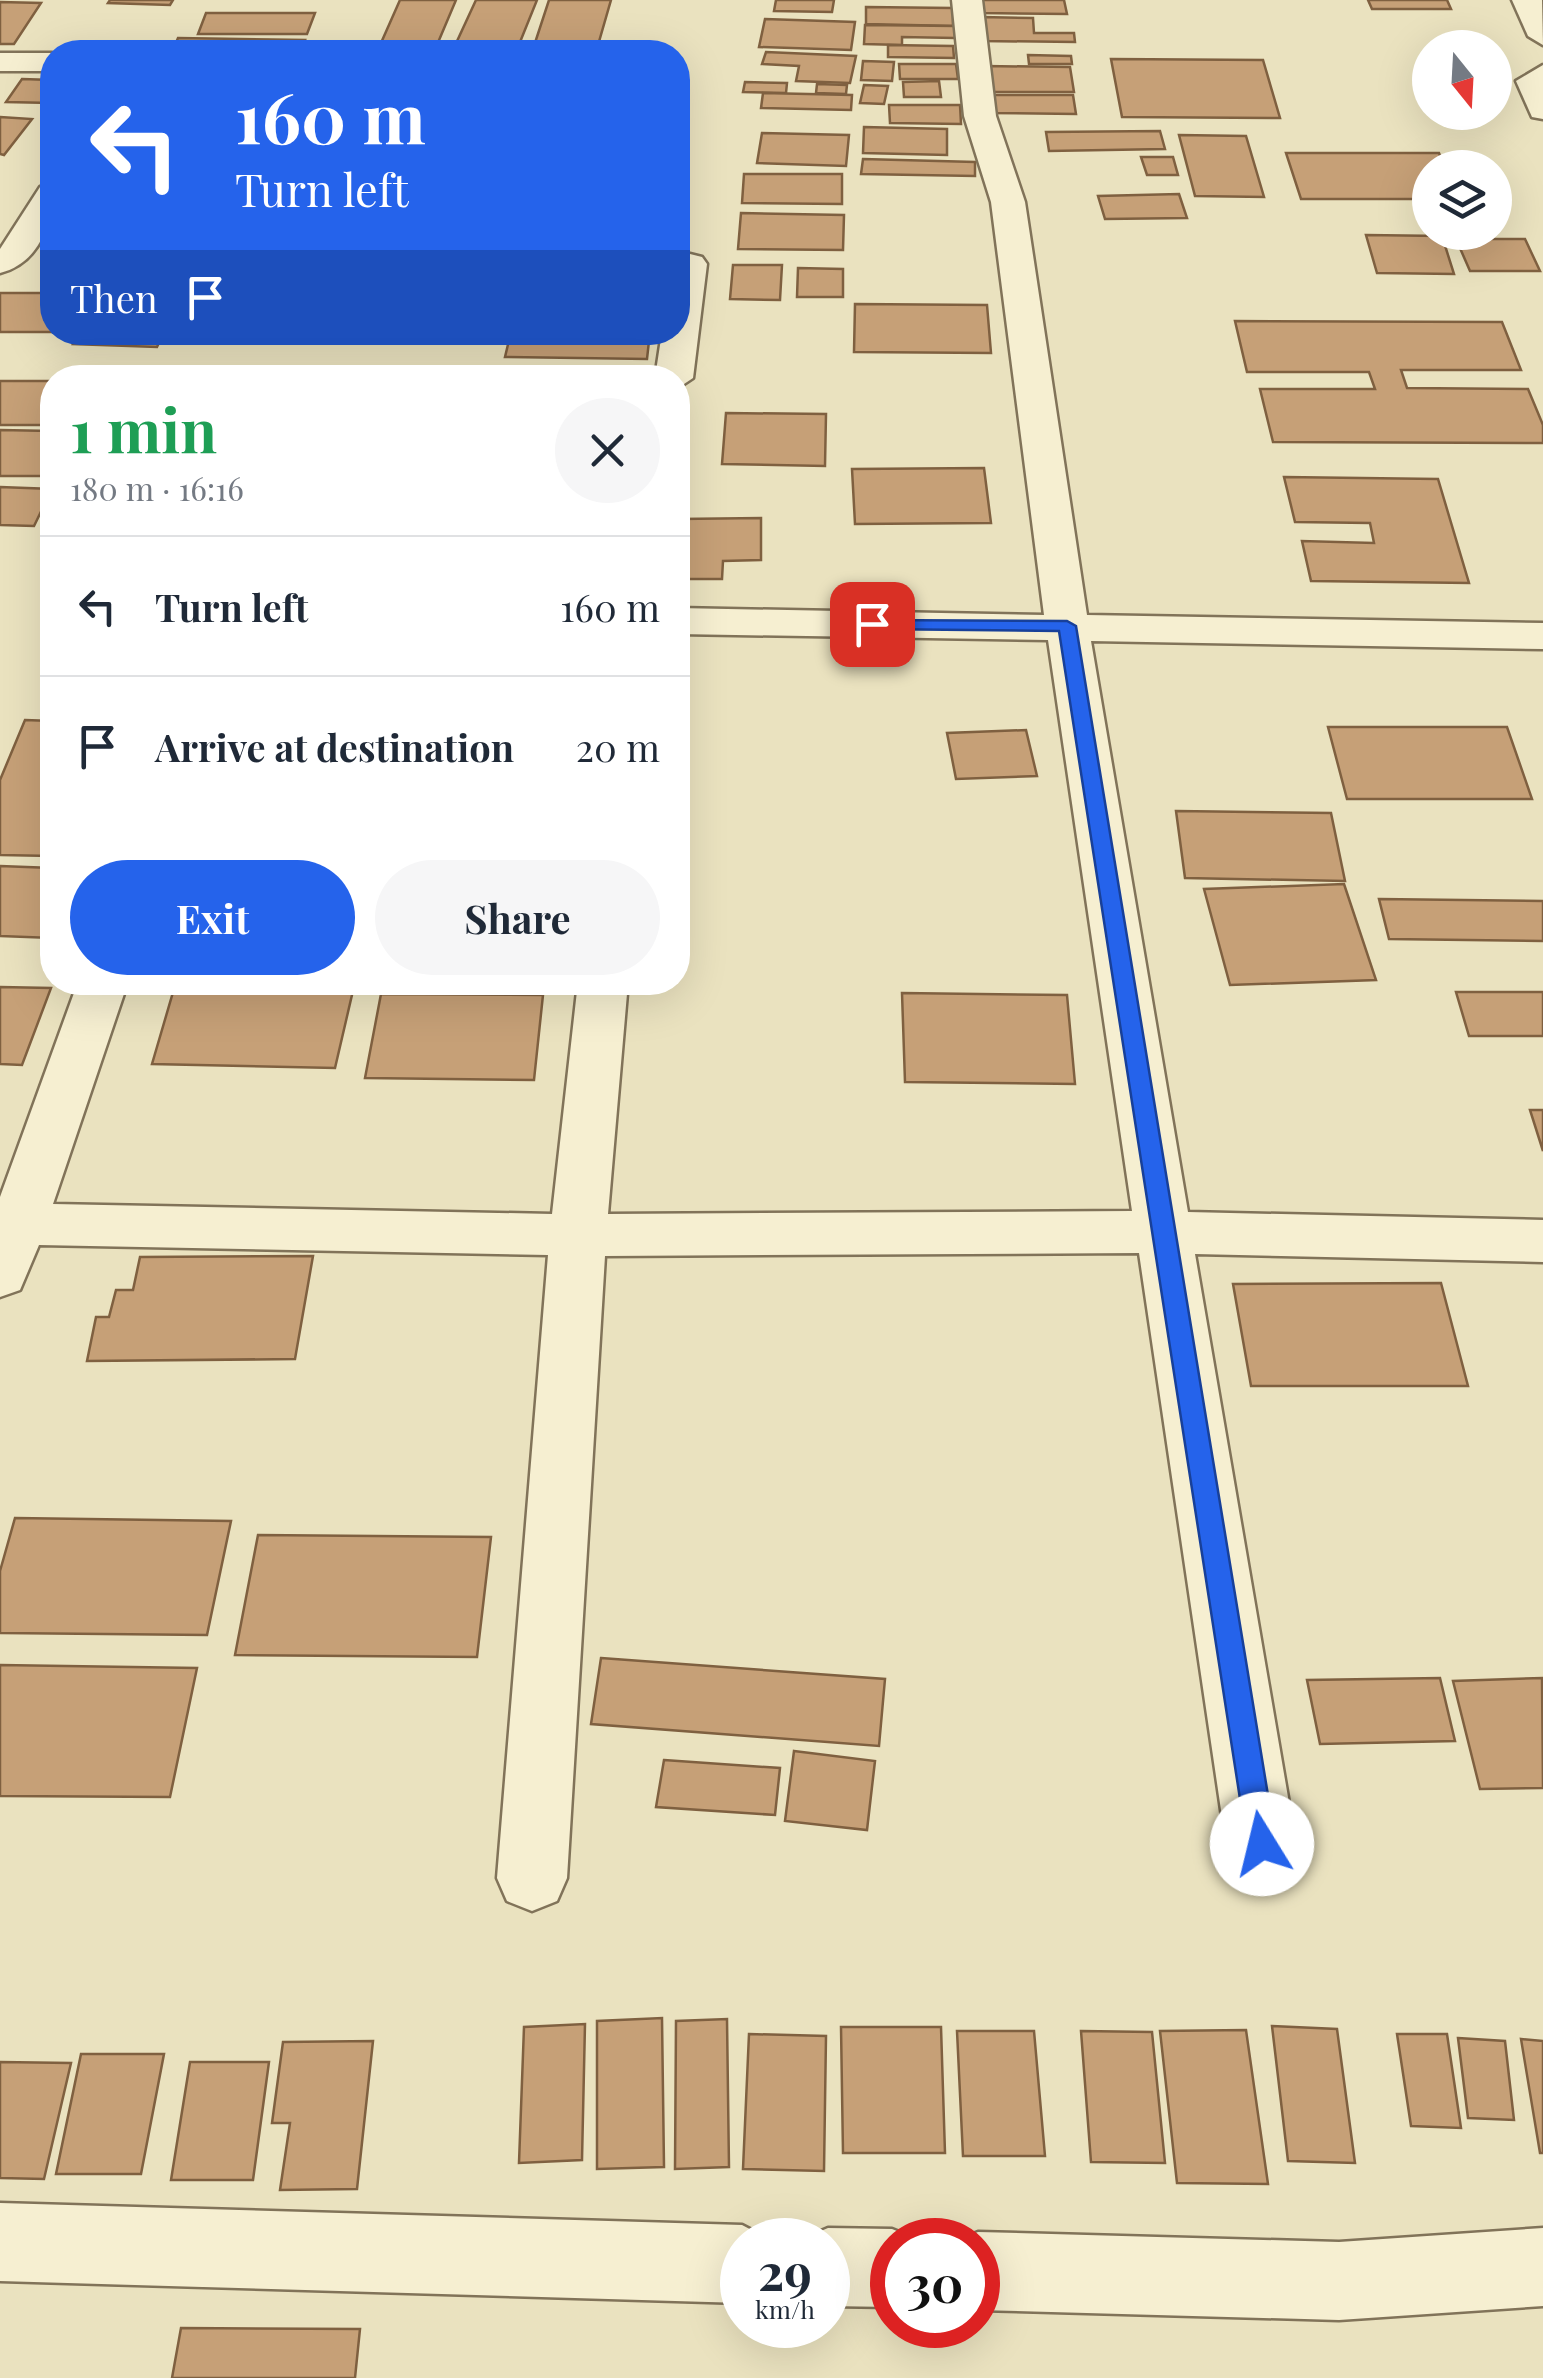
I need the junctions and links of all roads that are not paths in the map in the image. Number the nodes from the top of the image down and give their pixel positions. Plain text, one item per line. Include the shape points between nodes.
1 (966, 0) edge
2 (1527, 0) edge
3 (1543, 36) edge
4 (0, 62) edge
5 (40, 62) edge
6 (1543, 74) edge
7 (1543, 110) edge
8 (40, 213) edge
9 (0, 263) edge
10 (690, 622) edge
11 (1067, 626) junction
12 (1541, 642) edge
13 (97, 995) edge
14 (602, 995) edge
15 (1165, 1232) junction
16 (578, 1235) junction
17 (1543, 1241) edge
18 (5, 1242) edge
19 (1262, 1844) dead end
20 (532, 1878) dead end
21 (0, 2242) edge
22 (720, 2263) edge
23 (1543, 2267) edge
24 (1000, 2272) edge

1 - 11 street via 980,116 1008,202
2 - 3 street
4 - 5 street
6 - 7 street via 1532,82
8 - 9 street via 12,257
10 - 11 street
11 - 12 street
11 - 15 street
13 - 18 street
14 - 16 street
15 - 16 street
15 - 17 street
15 - 19 street
16 - 18 street
16 - 20 street
21 - 22 street
23 - 24 street via 1339,2281

